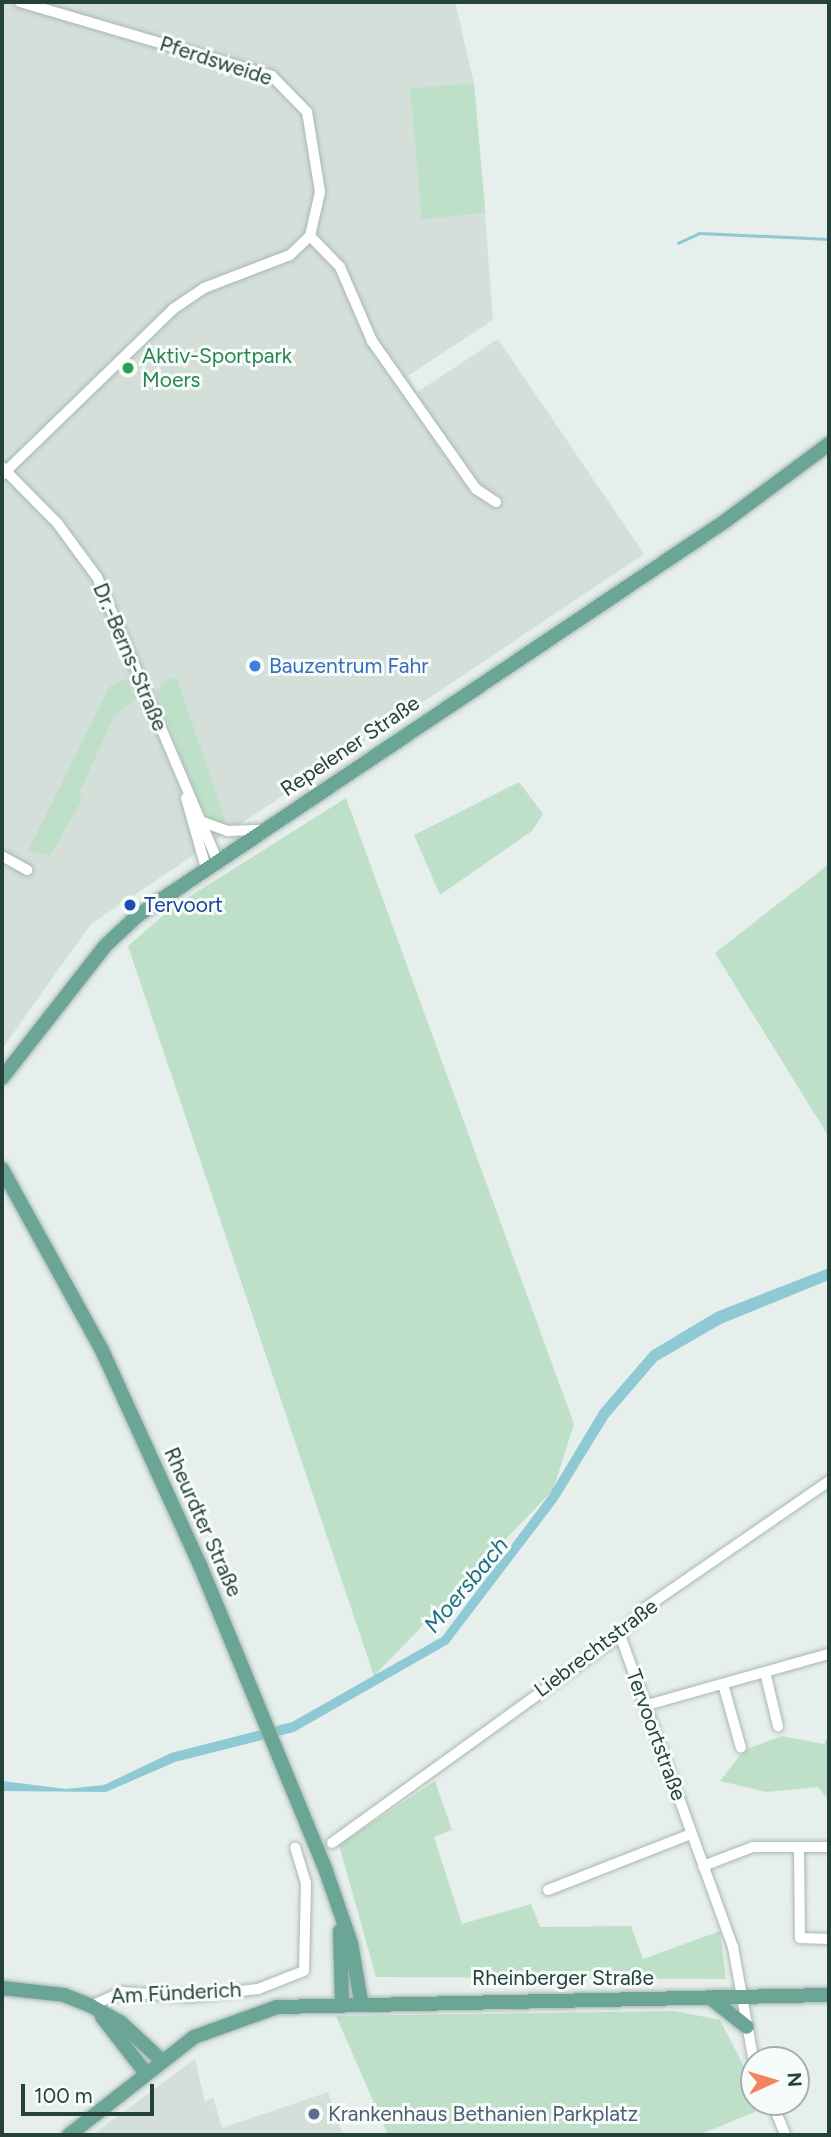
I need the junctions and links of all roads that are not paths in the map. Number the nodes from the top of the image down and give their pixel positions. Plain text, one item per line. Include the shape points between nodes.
1 (20, 2) edge
2 (310, 236) junction
3 (829, 444) edge
4 (3, 471) edge
5 (496, 502) dead end
6 (186, 795) junction
7 (202, 822) junction
8 (262, 830) junction
9 (2, 856) edge
10 (211, 864) junction
11 (27, 870) dead end
12 (2, 1078) edge
13 (2, 1169) edge
14 (828, 1483) edge
15 (620, 1635) junction
16 (829, 1654) edge
17 (765, 1672) junction
18 (723, 1684) junction
19 (647, 1705) junction
20 (778, 1726) dead end
21 (741, 1748) dead end
22 (691, 1834) junction
23 (332, 1843) dead end
24 (799, 1847) junction
25 (829, 1847) edge
26 (295, 1848) dead end
27 (702, 1866) junction
28 (548, 1890) dead end
29 (337, 1905) junction
30 (829, 1939) edge
31 (2, 1988) edge
32 (829, 1995) edge
33 (745, 1996) junction
34 (709, 1997) junction
35 (342, 2001) junction
36 (361, 2001) junction
37 (93, 2008) junction
38 (747, 2027) junction
39 (751, 2046) edge
40 (160, 2059) junction
41 (145, 2072) junction
42 (778, 2116) edge
43 (69, 2135) edge
44 (785, 2135) edge

1 - 2 street, Pferdsweide via 272,76 285,85 307,112 311,129 320,192
2 - 4 street via 290,256 204,288 163,316
2 - 5 street via 340,267 379,352 476,489
3 - 8 main road, Repelener Straße via 724,522
4 - 6 street, Dr.-Berns-Straße via 97,577
6 - 7 street, Dr.-Berns-Straße
6 - 10 street, Dr.-Berns-Straße
7 - 8 street via 228,831
7 - 10 street, Dr.-Berns-Straße
8 - 10 main road, Repelener Straße
9 - 11 street
10 - 12 main road, Repelener Straße via 105,946
13 - 29 main road, Rheurdter Straße via 107,1360 260,1709
14 - 15 street, Liebrechtstraße via 645,1608
15 - 19 street, Tervoortstraße
15 - 23 street, Liebrechtstraße
16 - 17 street
17 - 18 street
17 - 20 street
18 - 19 street
18 - 21 street
19 - 22 street, Tervoortstraße
22 - 27 street, Tervoortstraße
22 - 28 street
24 - 25 street
24 - 27 street via 753,1847
24 - 30 street via 800,1938
26 - 37 street, Am Fünderich via 306,1883 304,1971 258,1989 190,1997 122,1992
27 - 33 street, Tervoortstraße
29 - 35 main road, Rheurdter Straße
29 - 36 main road, Rheurdter Straße
31 - 37 main road via 64,1995
32 - 33 main road, Rheinberger Straße
33 - 34 main road, Rheinberger Straße
33 - 38 street, Tervoortstraße
34 - 36 main road, Rheinberger Straße
34 - 38 main road
35 - 36 main road, Rheinberger Straße
35 - 40 main road, Rheinberger Straße via 298,2004 222,2023
37 - 40 main road via 120,2022
37 - 41 main road
38 - 39 street, Tervoortstraße
40 - 41 main road, Rheinberger Straße
41 - 43 main road, Rheinberger Straße
42 - 44 street

